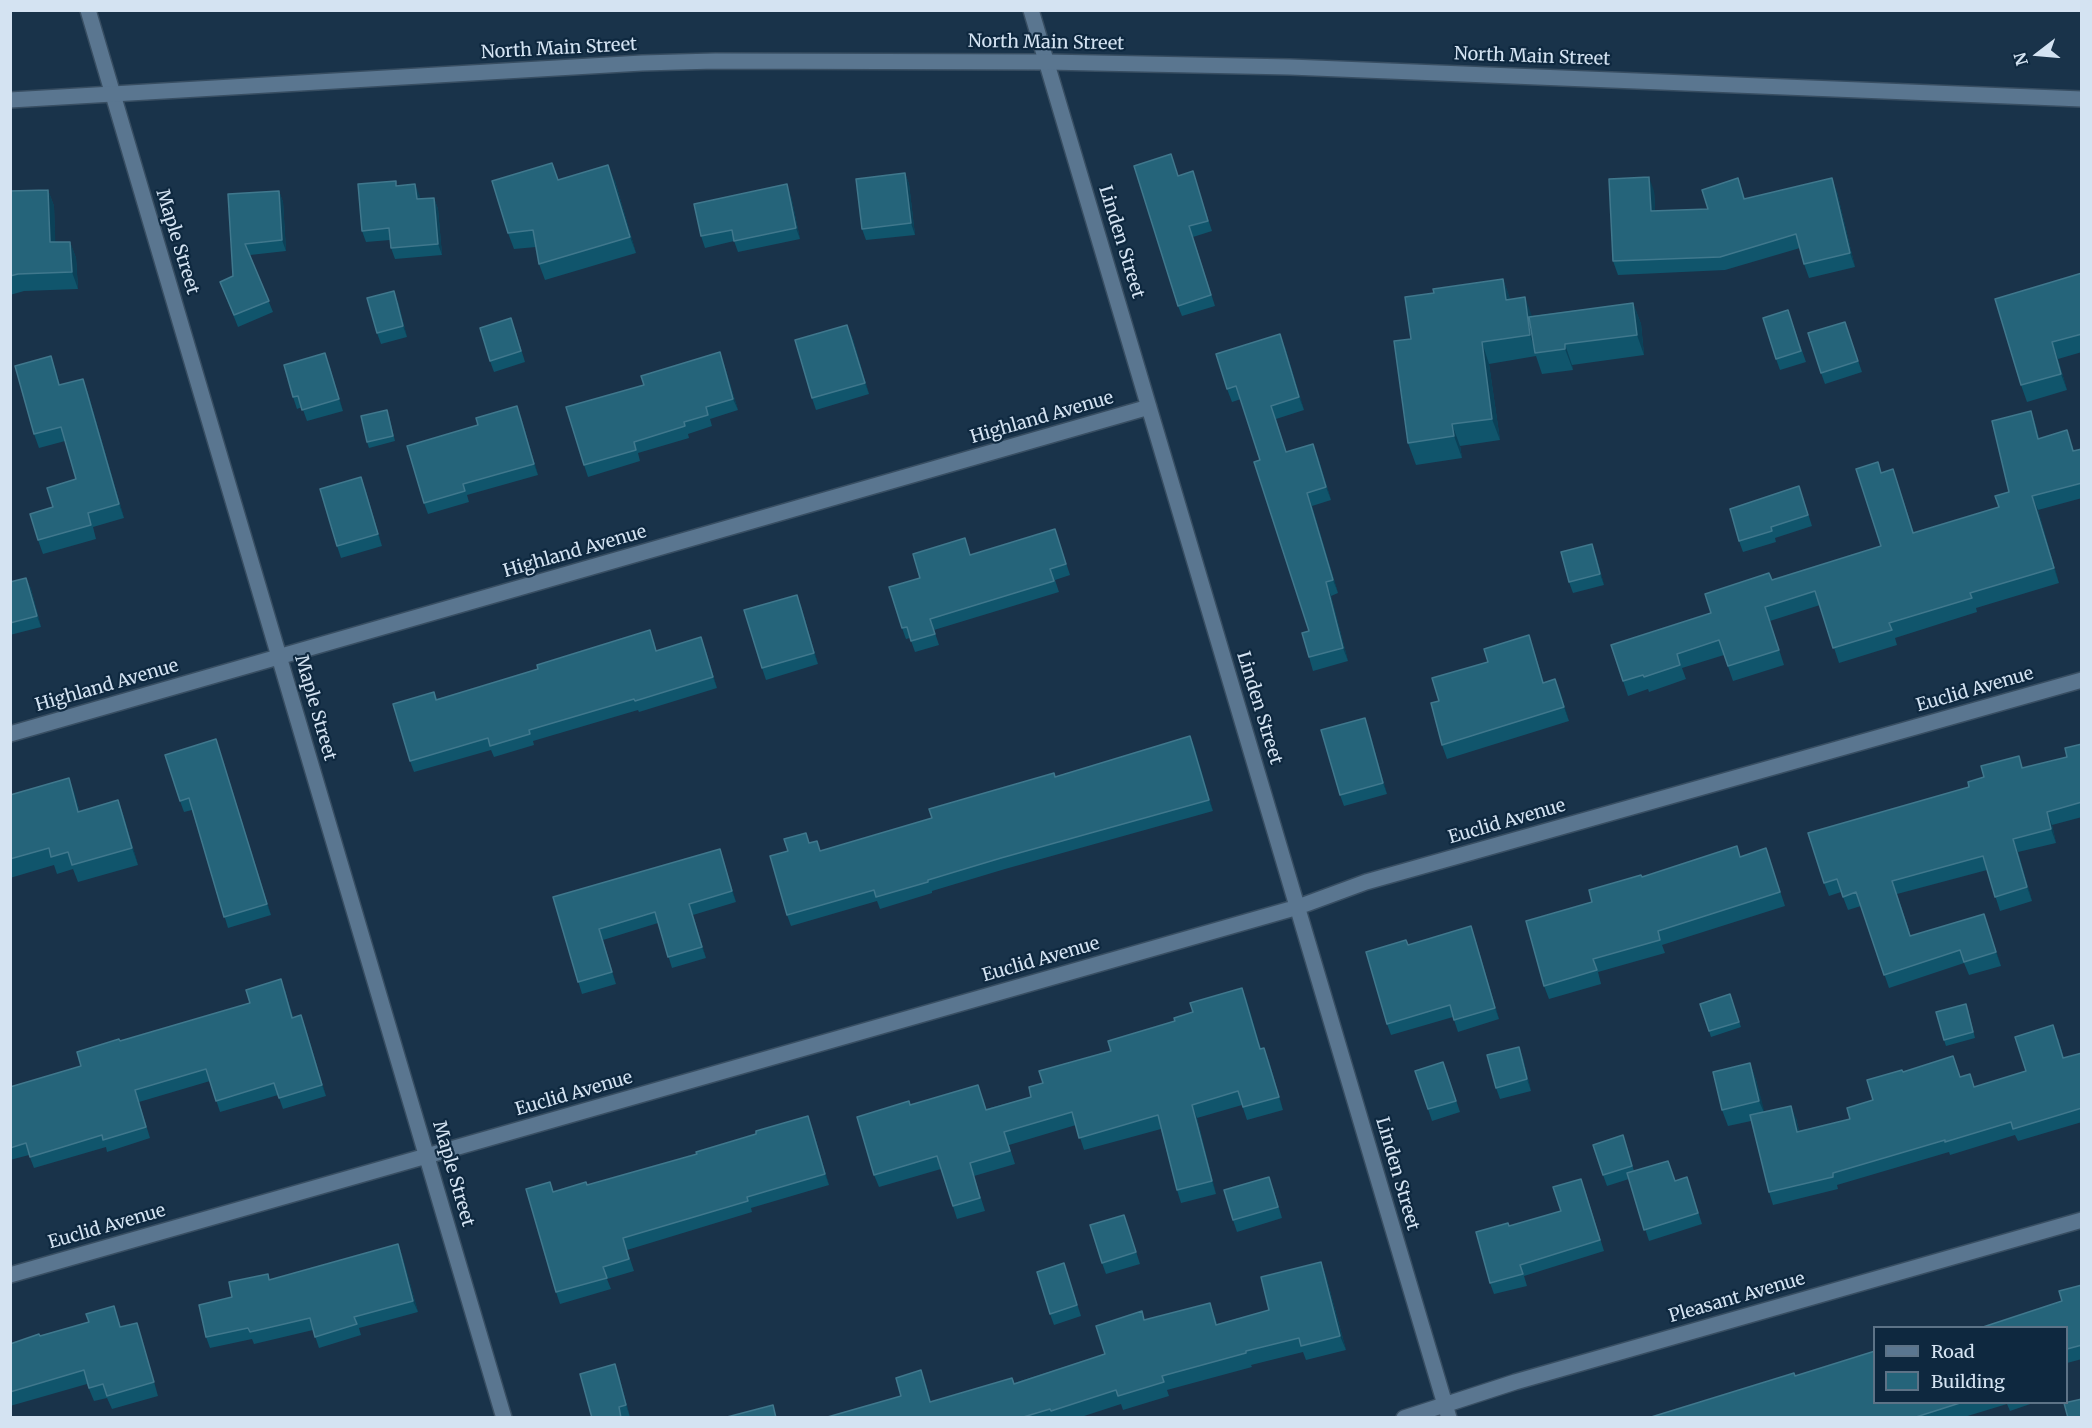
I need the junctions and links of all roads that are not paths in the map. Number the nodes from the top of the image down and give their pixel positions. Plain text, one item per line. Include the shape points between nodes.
1 (88, 10) edge
2 (1032, 10) edge
3 (1047, 62) junction
4 (112, 94) junction
5 (2082, 99) edge
6 (10, 100) edge
7 (1149, 407) junction
8 (280, 657) junction
9 (2082, 680) edge
10 (10, 734) edge
11 (1298, 907) junction
12 (427, 1156) junction
13 (2082, 1220) edge
14 (10, 1275) edge
15 (1447, 1412) edge
16 (504, 1418) edge
17 (1404, 1418) edge

1 - 4 street, Maple Street
2 - 3 street, Linden Street
3 - 4 street, North Main Street via 648,63
3 - 5 street, North Main Street via 1290,67
3 - 7 street, Linden Street
4 - 6 street, North Main Street
4 - 8 street, Maple Street
7 - 8 street, Highland Avenue
7 - 11 street, Linden Street
8 - 10 street, Highland Avenue
8 - 12 street, Maple Street
9 - 11 street, Euclid Avenue via 1366,882
11 - 12 street, Euclid Avenue
11 - 15 street, Linden Street
12 - 14 street, Euclid Avenue
12 - 16 street, Maple Street
13 - 15 street, Pleasant Avenue via 1515,1382
15 - 17 street, Pleasant Avenue

